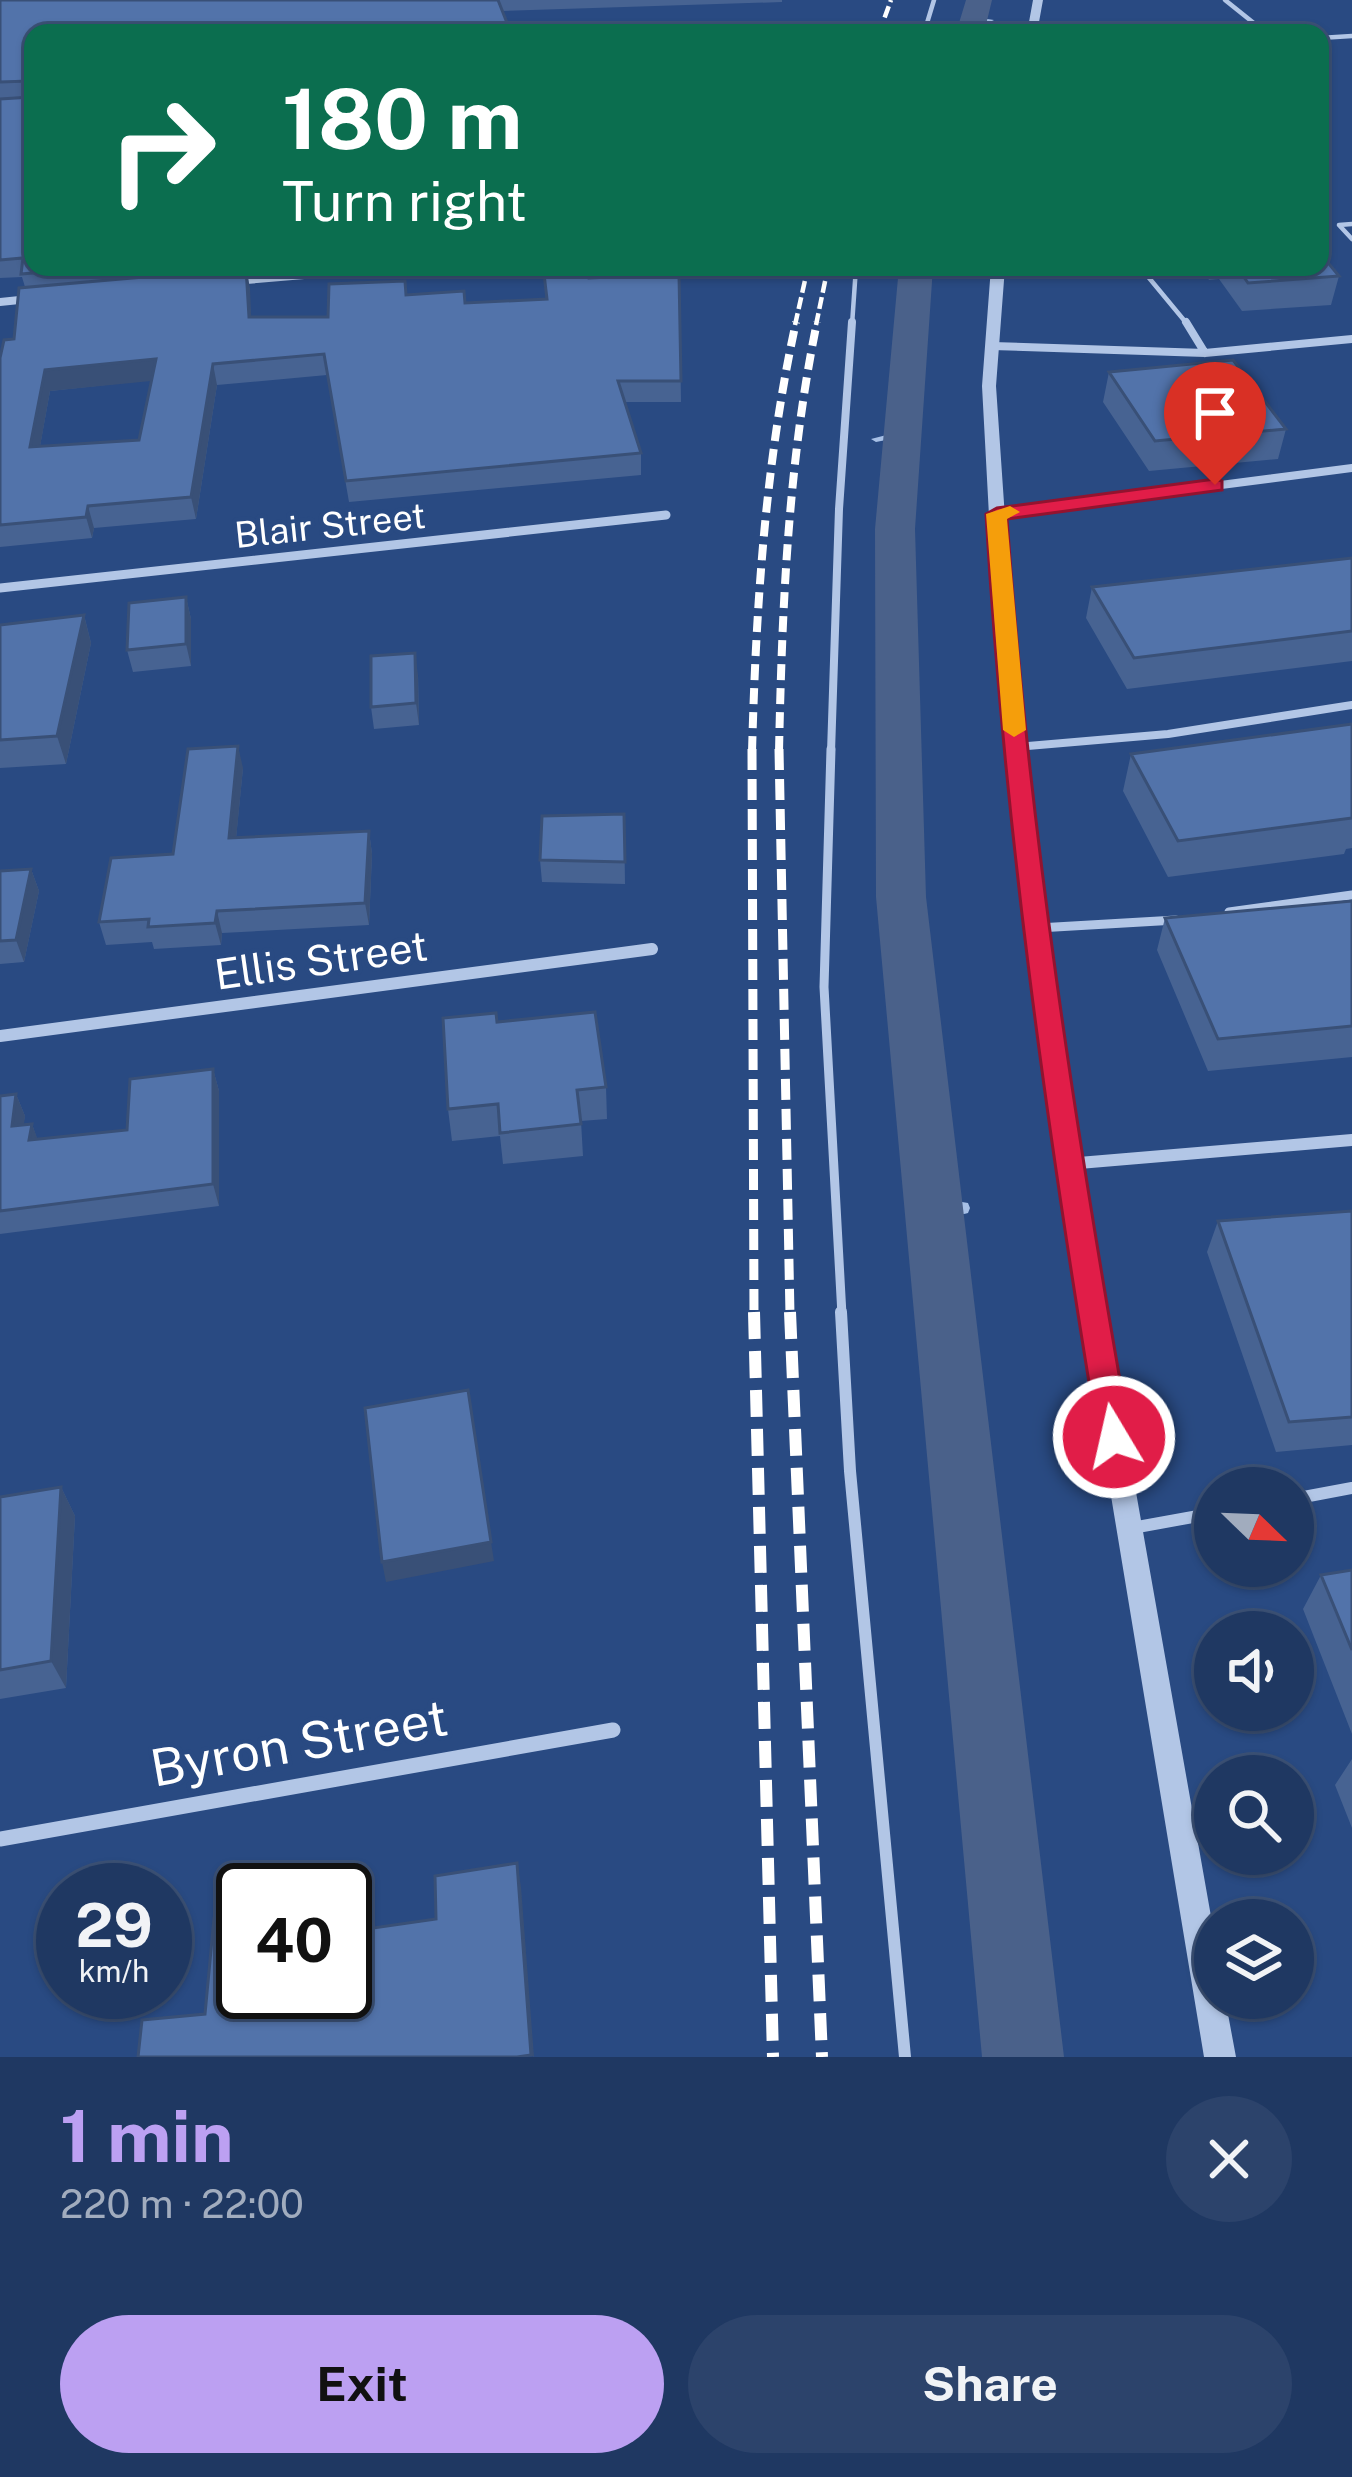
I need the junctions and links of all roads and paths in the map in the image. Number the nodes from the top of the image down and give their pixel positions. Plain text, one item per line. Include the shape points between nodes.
1 (1225, 0) edge
2 (1255, 24) dead end
3 (1352, 224) edge
4 (1352, 239) edge
5 (299, 276) edge
6 (855, 276) edge
7 (997, 276) edge
8 (1148, 276) edge
9 (211, 284) edge
10 (47, 298) edge
11 (0, 302) edge
12 (1352, 340) edge
13 (992, 346) junction
14 (1205, 353) junction
15 (1352, 468) edge
16 (997, 514) junction
17 (666, 515) dead end
18 (0, 588) edge
19 (1352, 705) edge
20 (1016, 747) junction
21 (1352, 895) edge
22 (1218, 914) edge
23 (1196, 917) edge
24 (1038, 928) junction
25 (652, 949) dead end
26 (0, 1036) edge
27 (1352, 1140) edge
28 (1067, 1164) junction
29 (1352, 1488) edge
30 (1314, 1495) edge
31 (1194, 1517) edge
32 (1130, 1528) junction
33 (614, 1730) dead end
34 (0, 1839) edge
35 (905, 2057) edge
36 (1220, 2057) edge

1 - 2 lane
3 - 4 lane via 1339,225
5 - 9 street
6 - 35 lane via 839,509 824,988 850,1472
7 - 13 street
8 - 14 lane
10 - 11 street
12 - 14 lane
13 - 14 lane
13 - 16 street
15 - 16 lane
16 - 20 street
17 - 18 street, Blair Street
19 - 20 lane
20 - 24 street
21 - 22 lane
23 - 24 lane
24 - 28 street
25 - 26 street, Ellis Street
27 - 28 street
28 - 32 street
29 - 30 lane
31 - 32 lane
32 - 36 street
33 - 34 street, Byron Street

